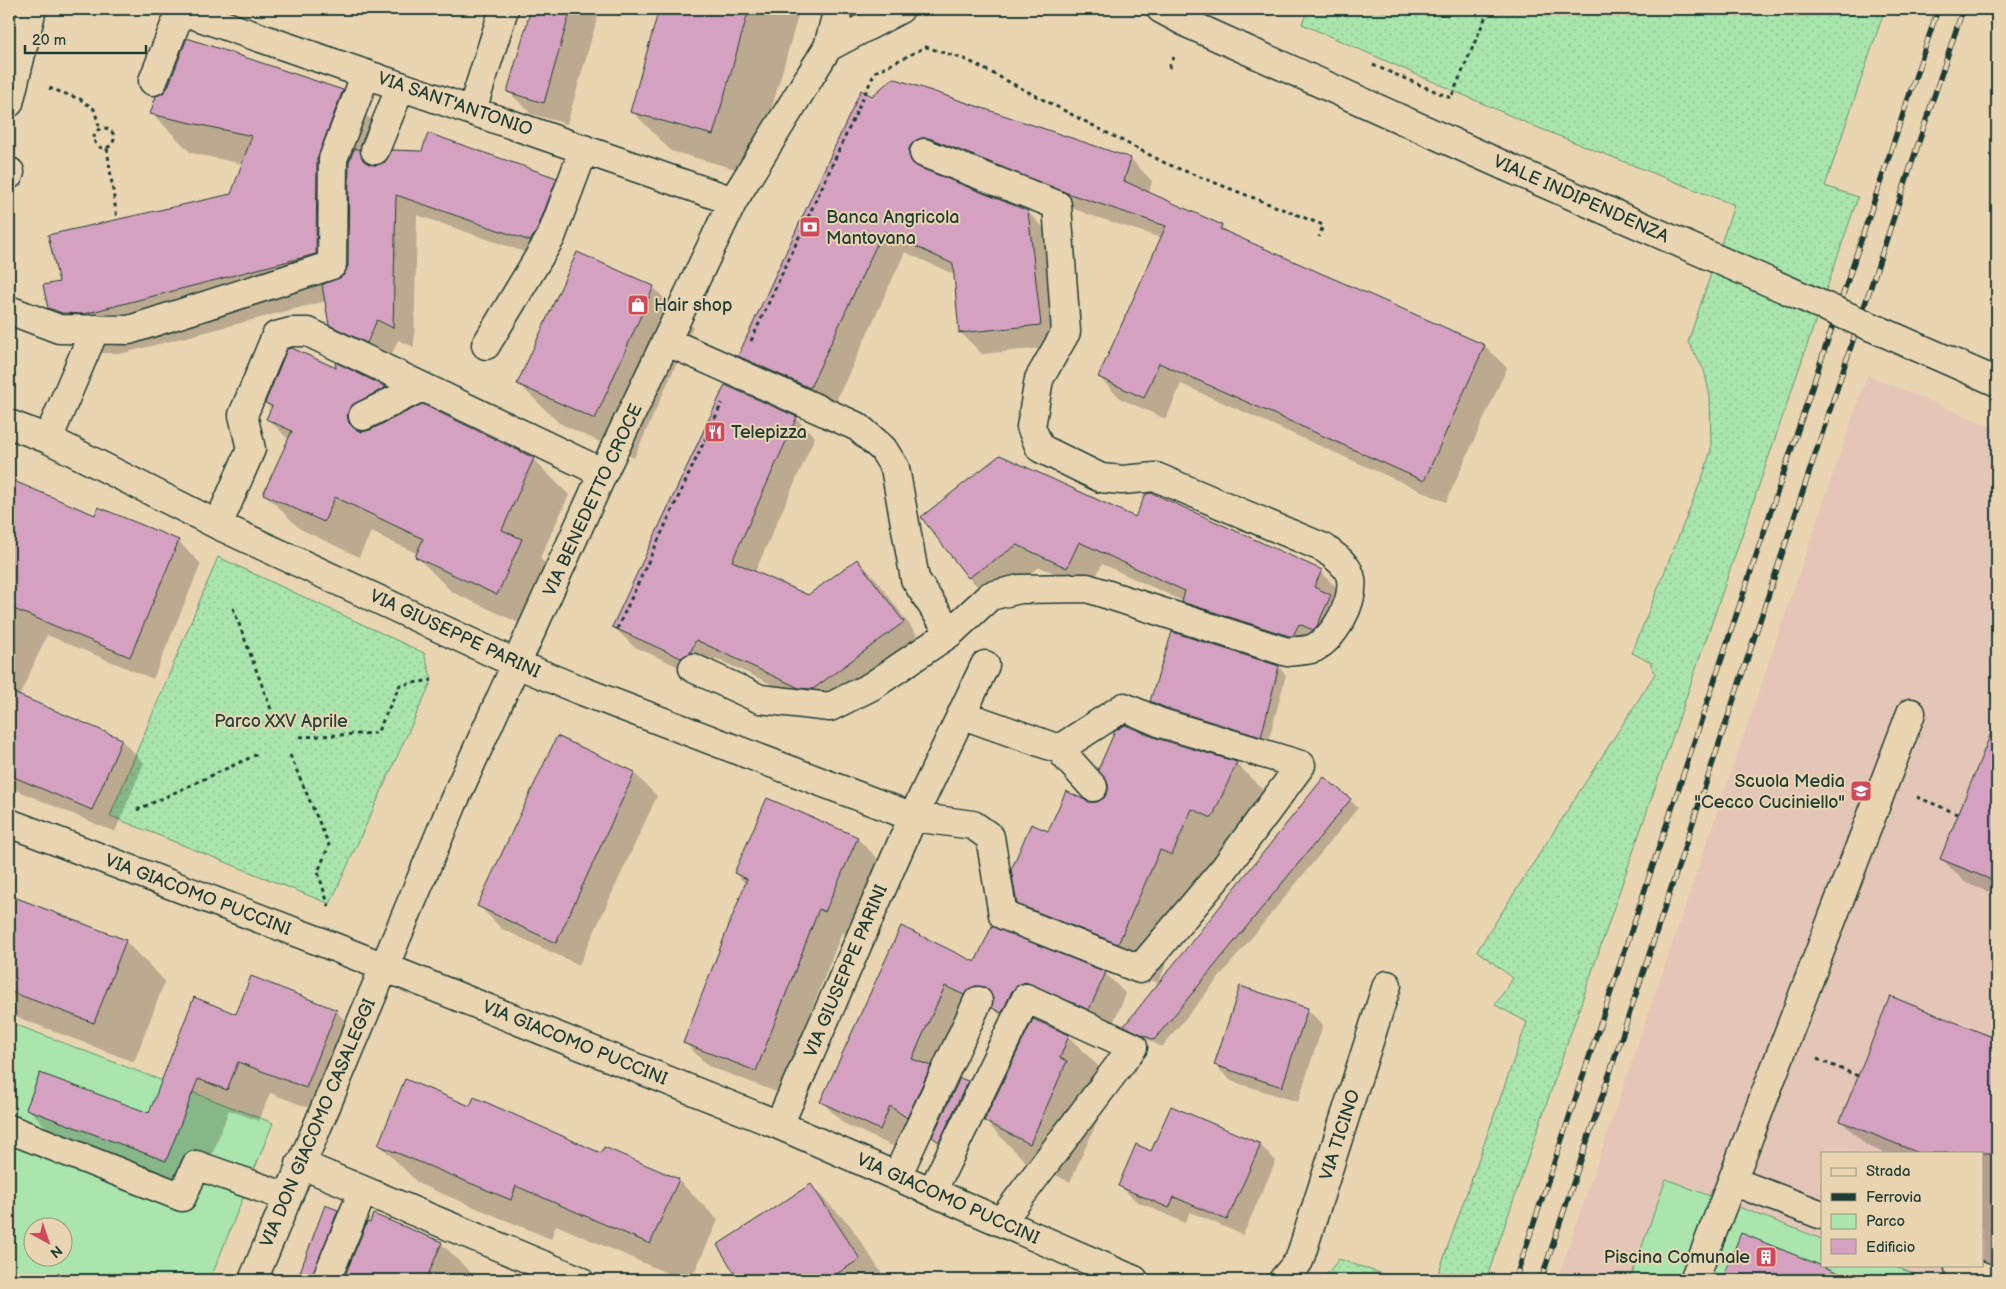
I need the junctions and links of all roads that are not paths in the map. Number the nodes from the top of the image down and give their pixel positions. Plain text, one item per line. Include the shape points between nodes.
1 (32, 9) edge
2 (504, 9) edge
3 (838, 9) edge
4 (900, 9) edge
5 (179, 10) edge
6 (1161, 10) edge
7 (828, 47) junction
8 (366, 74) junction
9 (153, 81) dead end
10 (401, 86) junction
11 (9, 103) edge
12 (472, 110) junction
13 (584, 149) junction
14 (375, 150) dead end
15 (924, 153) dead end
16 (733, 201) junction
17 (9, 310) edge
18 (95, 329) junction
19 (666, 341) junction
20 (486, 345) dead end
21 (1997, 382) edge
22 (422, 387) junction
23 (363, 416) dead end
24 (9, 424) edge
25 (48, 439) junction
26 (603, 474) junction
27 (218, 525) junction
28 (950, 633) junction
29 (517, 664) junction
30 (985, 665) dead end
31 (693, 668) dead end
32 (1911, 712) dead end
33 (963, 715) junction
34 (1059, 749) junction
35 (1093, 787) dead end
36 (913, 817) junction
37 (9, 823) edge
38 (383, 966) junction
39 (1387, 985) dead end
40 (978, 1001) dead end
41 (780, 1125) junction
42 (9, 1129) edge
43 (300, 1164) junction
44 (897, 1176) junction
45 (1732, 1181) junction
46 (363, 1191) junction
47 (932, 1192) junction
48 (287, 1197) junction
49 (1821, 1215) edge
50 (1001, 1222) junction
51 (1959, 1268) dead end
52 (252, 1280) edge
53 (326, 1280) edge
54 (579, 1280) edge
55 (1134, 1280) edge
56 (1283, 1280) edge
57 (1694, 1280) edge
58 (1992, 1280) edge

1 - 11 street
2 - 12 street
3 - 7 street, VIA BENEDETTO CROCE
4 - 7 street
5 - 8 street, VIA SANT'ANTONIO
5 - 9 street
6 - 21 street, VIALE INDIPENDENZA, bridge via 1505,166
7 - 16 street, VIA BENEDETTO CROCE
8 - 10 street, VIA SANT'ANTONIO
8 - 18 street via 333,159 332,265 129,330
10 - 12 street, VIA SANT'ANTONIO
10 - 14 street
12 - 13 street, VIA SANT'ANTONIO
13 - 16 street, VIA SANT'ANTONIO
13 - 20 street via 551,237
15 - 28 street via 1057,205 1066,332 1039,379 1031,427 1040,448 1101,478 1156,477 1324,548 1342,561 1351,578 1349,598 1340,620 1313,648 1287,652 1087,588 1020,589 990,596
16 - 19 street, VIA BENEDETTO CROCE
17 - 18 street via 59,328
18 - 25 street
19 - 26 street, VIA BENEDETTO CROCE
19 - 28 street via 858,427 883,449 895,468 915,579
22 - 23 street
22 - 26 street
22 - 27 street via 308,332 276,336 243,416 250,449
24 - 25 street, VIA GIUSEPPE PARINI
25 - 27 street, VIA GIUSEPPE PARINI
26 - 29 street, VIA BENEDETTO CROCE
27 - 29 street, VIA GIUSEPPE PARINI
28 - 31 street via 872,686 830,707 760,699
29 - 36 street, VIA GIUSEPPE PARINI
29 - 38 street, VIA BENEDETTO CROCE
30 - 33 street, VIA GIUSEPPE PARINI
32 - 45 street
33 - 34 street
33 - 36 street, VIA GIUSEPPE PARINI
34 - 35 street
34 - 36 street via 1124,706 1162,722 1301,765 1224,869 1140,968 1003,915 990,837 973,825
36 - 41 street, VIA GIUSEPPE PARINI
37 - 38 street, VIA GIACOMO PUCCINI
38 - 41 street, VIA GIACOMO PUCCINI
38 - 43 street, VIA DON GIACOMO CASALEGGI
39 - 56 street, VIA TICINO via 1299,1261
40 - 44 street
41 - 44 street, VIA GIACOMO PUCCINI
42 - 48 street via 182,1197 196,1165
43 - 46 street
43 - 48 street, VIA DON GIACOMO CASALEGGI
44 - 47 street, VIA GIACOMO PUCCINI
45 - 49 street
45 - 57 street
46 - 53 street
46 - 54 street
47 - 50 street, VIA GIACOMO PUCCINI
47 - 50 street via 1026,998 1134,1047
48 - 52 street, VIA DON GIACOMO CASALEGGI
50 - 55 street, VIA GIACOMO PUCCINI
51 - 58 street

